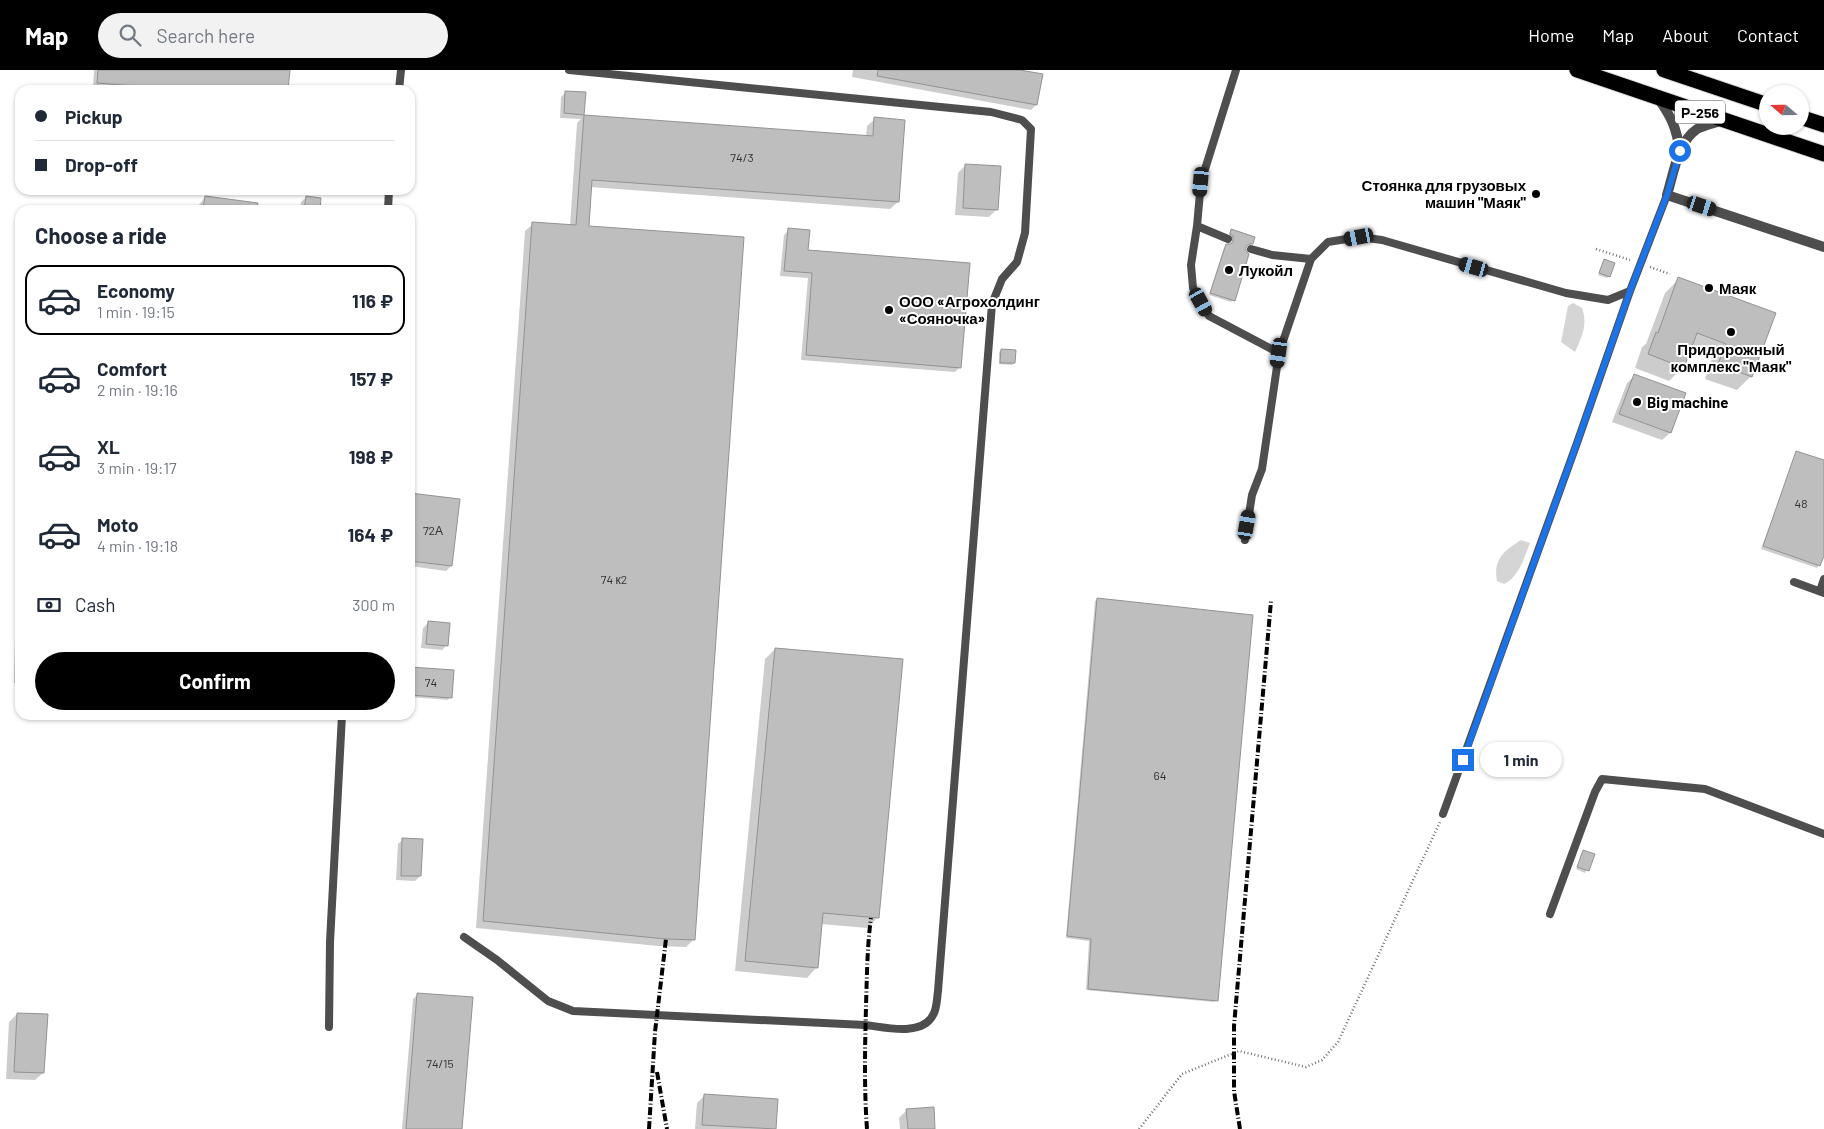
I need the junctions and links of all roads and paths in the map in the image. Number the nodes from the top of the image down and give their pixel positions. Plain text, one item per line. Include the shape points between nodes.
1 (400, 70) edge
2 (569, 70) edge
3 (1236, 70) edge
4 (1577, 70) edge
5 (1664, 70) edge
6 (399, 85) edge
7 (1658, 97) junction
8 (1759, 103) edge
9 (1723, 120) junction
10 (1809, 120) edge
11 (1824, 125) edge
12 (1680, 151) junction
13 (1824, 154) edge
14 (1667, 195) junction
15 (1197, 226) junction
16 (1228, 238) dead end
17 (1824, 247) edge
18 (1251, 249) dead end
19 (1311, 258) junction
20 (1630, 291) junction
21 (1279, 353) junction
22 (1245, 540) dead end
23 (1824, 579) edge
24 (1794, 582) dead end
25 (1822, 592) edge
26 (342, 720) edge
27 (1443, 814) joint
28 (1824, 834) edge
29 (1550, 914) dead end
30 (464, 937) dead end
31 (329, 1027) dead end
32 (1139, 1129) edge

1 - 6 lane
2 - 30 lane via 991,112 1022,120 1031,129 1025,233 1017,262 1002,279 992,304 938,991 933,1016 921,1026 902,1030 865,1025 573,1011 548,1002
3 - 15 lane via 1201,182
4 - 7 highway, Р-256
5 - 8 highway, Р-256
7 - 9 highway, Р-256
7 - 12 street via 1676,129
9 - 12 street via 1699,128 1689,136
9 - 13 highway, Р-256
10 - 11 highway
12 - 14 street
14 - 17 street
14 - 20 lane
15 - 16 lane
15 - 21 lane via 1191,265 1193,288 1209,316
18 - 19 lane
19 - 20 lane via 1328,242 1359,237 1382,240 1566,293 1608,300
19 - 21 lane
20 - 27 lane
21 - 22 lane via 1262,469 1252,495
23 - 25 lane
24 - 25 lane
26 - 31 lane via 330,942
27 - 32 path via 1338,1042 1322,1060 1306,1067 1240,1051 1226,1055 1182,1074
28 - 29 lane via 1705,789 1602,779

